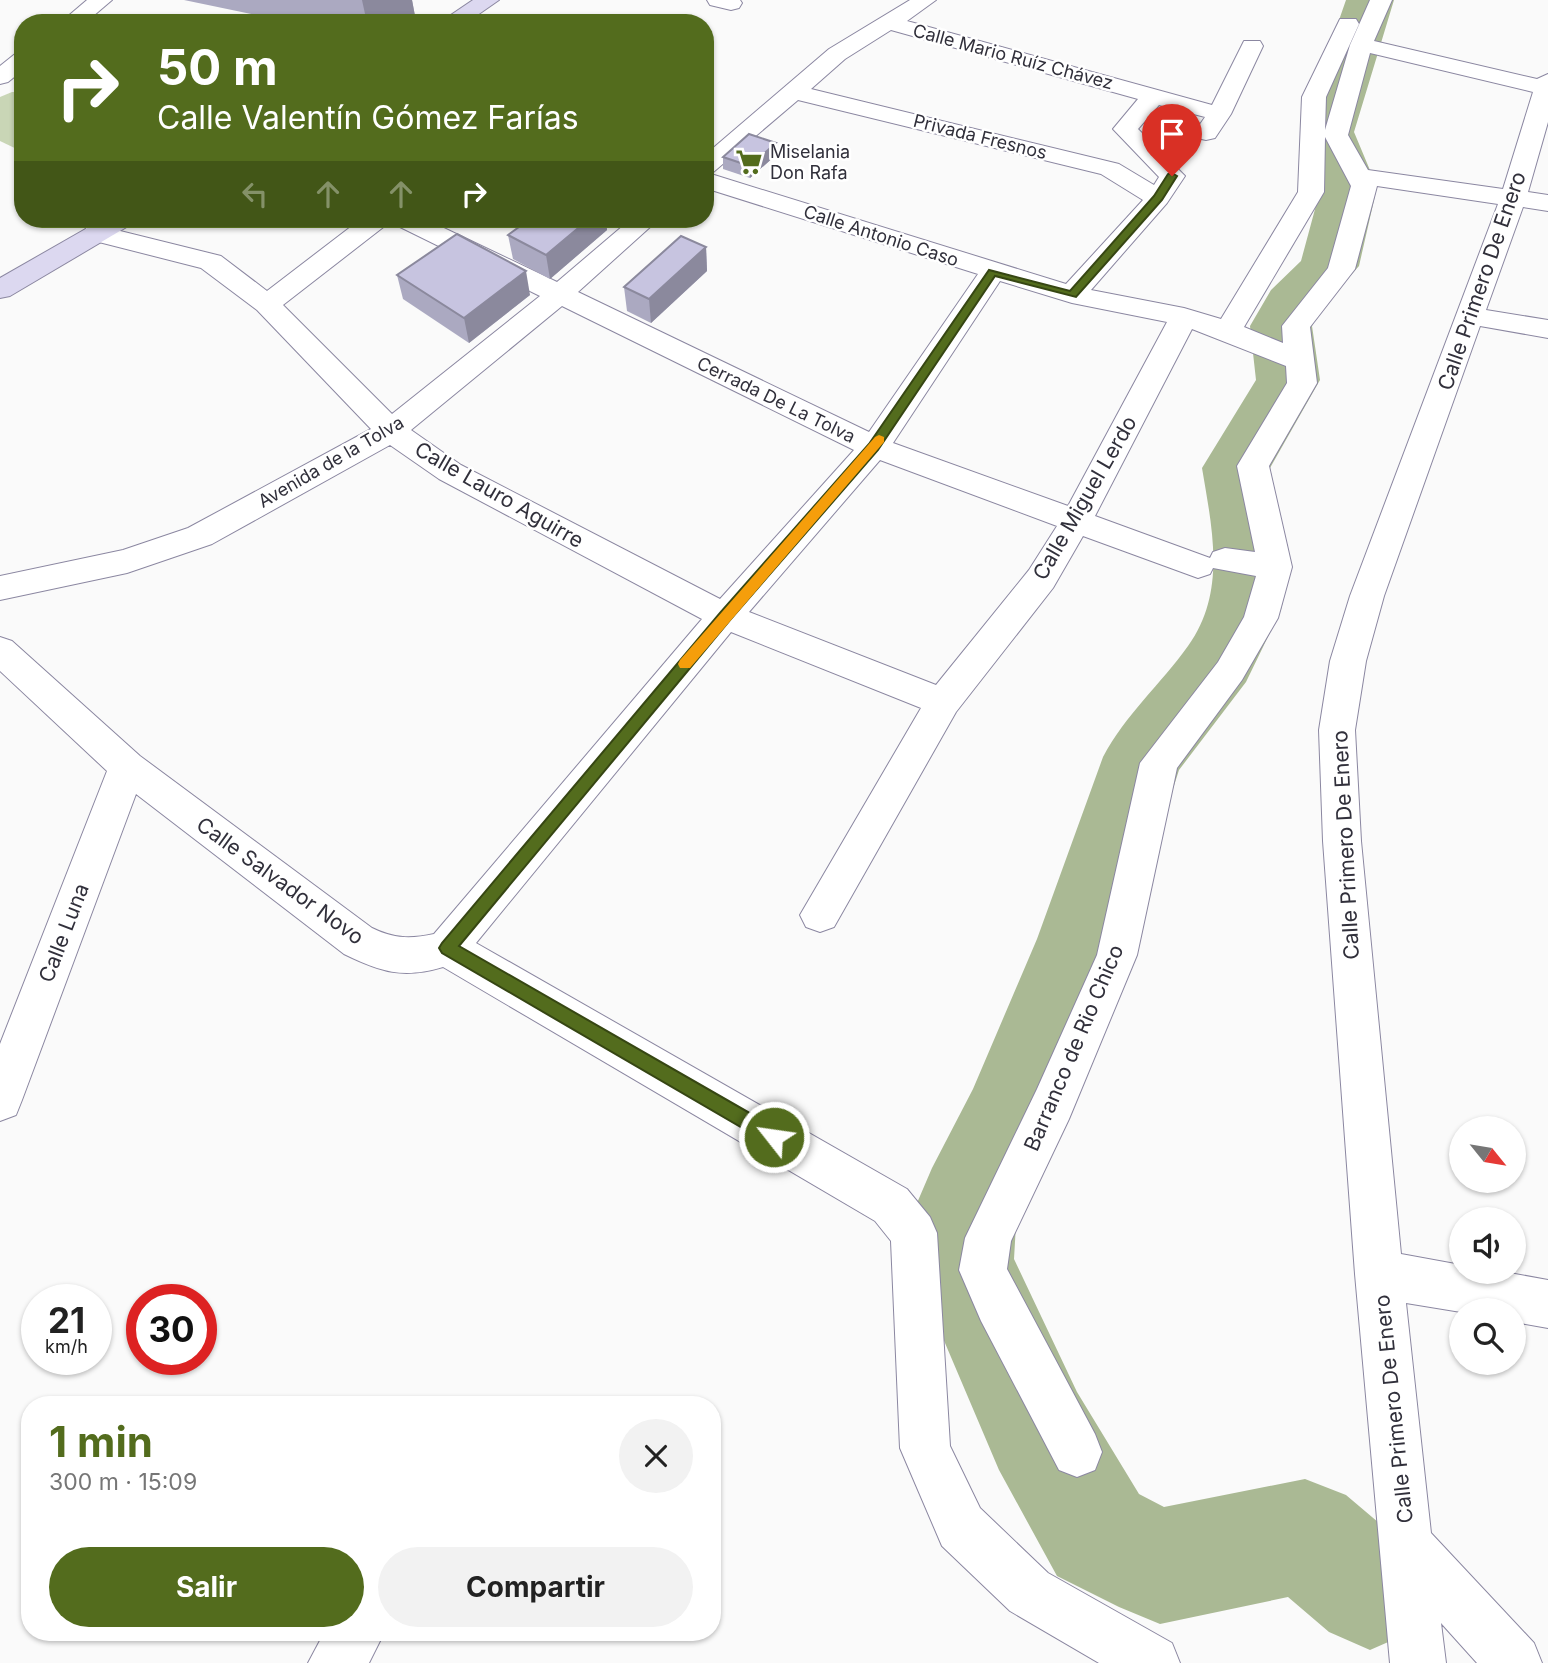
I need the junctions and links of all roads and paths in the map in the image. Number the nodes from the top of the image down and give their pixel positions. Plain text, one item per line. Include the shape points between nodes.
1 (101, 0) edge
2 (488, 0) edge
3 (925, 0) edge
4 (1374, 0) edge
5 (83, 14) edge
6 (465, 14) edge
7 (887, 22) junction
8 (1252, 46) dead end
9 (1367, 46) dead end
10 (14, 66) edge
11 (0, 78) edge
12 (1547, 86) edge
13 (794, 92) junction
14 (1154, 96) junction
15 (1219, 114) junction
16 (1204, 136) dead end
17 (714, 160) edge
18 (1359, 176) junction
19 (714, 183) edge
20 (1165, 187) junction
21 (1531, 201) edge
22 (105, 228) edge
23 (114, 228) edge
24 (365, 228) edge
25 (423, 228) edge
26 (636, 228) edge
27 (993, 272) junction
28 (0, 290) edge
29 (558, 295) junction
30 (1072, 295) junction
31 (267, 304) junction
32 (1471, 316) junction
33 (1184, 317) junction
34 (1548, 330) edge
35 (1241, 336) junction
36 (1298, 360) junction
37 (391, 431) junction
38 (874, 447) junction
39 (1076, 522) junction
40 (1275, 567) junction
41 (0, 588) edge
42 (725, 616) junction
43 (0, 650) edge
44 (943, 702) junction
45 (127, 767) junction
46 (821, 915) dead end
47 (447, 948) junction
48 (0, 1100) edge
49 (1379, 1274) junction
50 (1548, 1304) edge
51 (1077, 1452) dead end
52 (1409, 1548) junction
53 (351, 1641) edge
54 (335, 1663) edge
55 (1152, 1663) edge
56 (1418, 1663) edge
57 (1514, 1663) edge

1 - 5 street
2 - 6 main road
3 - 7 street
4 - 18 street via 1336,135
4 - 35 street via 1314,97 1311,192
7 - 13 street via 837,54
7 - 14 street, Calle Mario Ruíz Chávez
8 - 15 street
9 - 12 street
10 - 11 street
12 - 21 street, Calle Primero De Enero
13 - 17 street
13 - 20 street, Privada Fresnos via 1110,169
14 - 15 street, Calle Mario Ruíz Chávez
14 - 20 street via 1125,129
15 - 16 street
18 - 21 street
18 - 36 street via 1364,186 1341,269 1296,326
19 - 27 street, Calle Antonio Caso
20 - 30 street
21 - 32 street, Calle Primero De Enero
22 - 28 main road
23 - 31 street, Calle Lauro Aguirre via 211,262
24 - 31 street
25 - 29 street, Cerrada De La Tolva
26 - 29 street, Avenida de la Tolva
27 - 30 street, Calle Antonio Caso
27 - 38 street
29 - 37 street, Avenida de la Tolva
29 - 38 street, Cerrada De La Tolva
30 - 33 street, Calle Antonio Caso
31 - 37 street, Calle Lauro Aguirre
32 - 34 street
32 - 49 street, Calle Primero De Enero via 1367,596 1348,661 1337,730 1342,841
33 - 35 street, Calle Antonio Caso
33 - 39 street, Calle Miguel Lerdo
35 - 36 street, Calle Antonio Caso
36 - 40 street via 1302,383 1253,466
37 - 41 street, Avenida de la Tolva via 200,536 127,561
37 - 42 street, Calle Lauro Aguirre via 450,472
38 - 39 street, Cerrada De La Tolva
38 - 42 street
39 - 40 street, Cerrada De La Tolva via 1212,563
39 - 44 street, Calle Miguel Lerdo via 1041,579
40 - 51 street, Barranco de Rio Chico via 1261,618 1230,671 1160,763 1118,956 1054,1104 988,1238 983,1270
42 - 44 street, Calle Lauro Aguirre
42 - 47 street
43 - 45 street, Calle Salvador Novo
44 - 46 street, Calle Miguel Lerdo
45 - 47 street, Calle Salvador Novo via 358,941 384,954 414,958
45 - 48 street, Calle Luna
47 - 55 street via 891,1205 914,1233 925,1448 961,1527 1029,1592
49 - 50 street
49 - 52 street, Calle Primero De Enero
52 - 56 street, Calle Primero De Enero
52 - 57 street, Calle Primero De Enero
53 - 54 street

